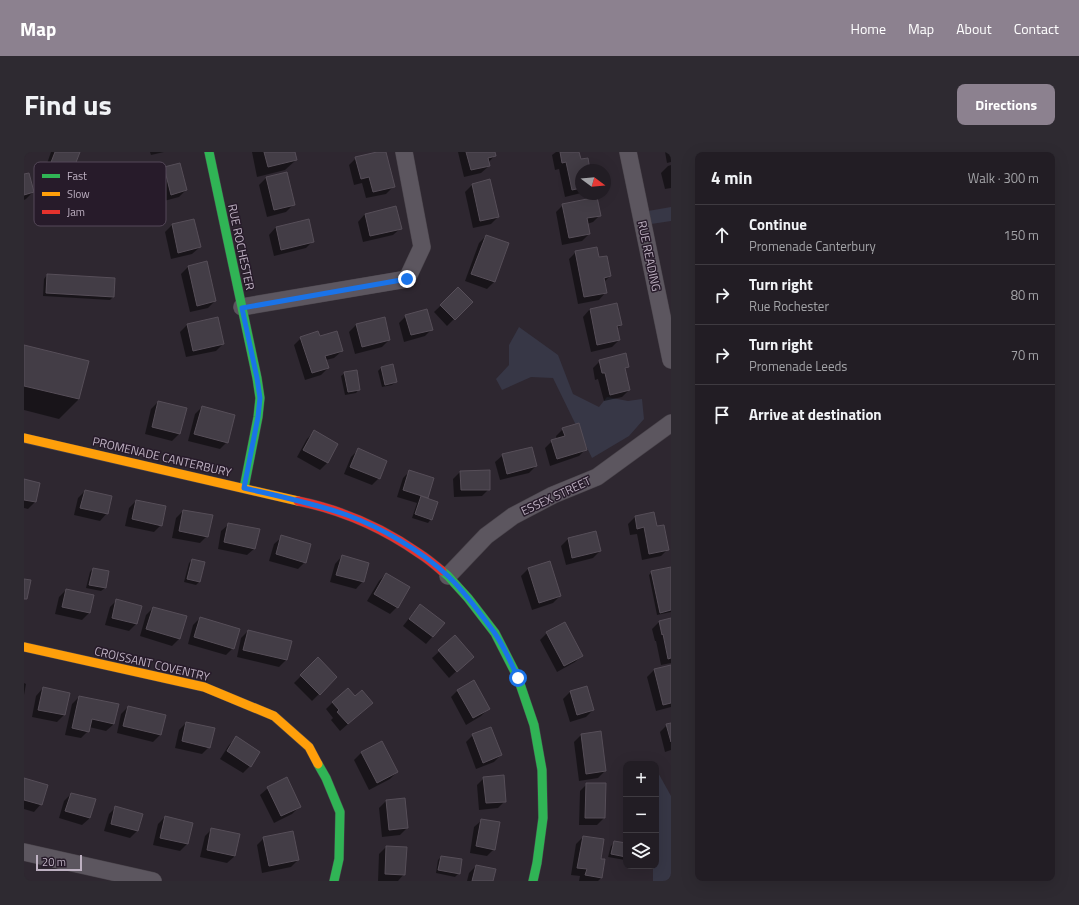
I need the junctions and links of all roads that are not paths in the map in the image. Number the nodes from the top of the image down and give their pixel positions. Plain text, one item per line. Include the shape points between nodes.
1 (209, 152) edge
2 (404, 152) edge
3 (628, 152) edge
4 (242, 308) junction
5 (671, 360) edge
6 (671, 423) edge
7 (24, 438) edge
8 (244, 488) junction
9 (448, 576) junction
10 (24, 647) edge
11 (24, 852) edge
12 (153, 881) edge
13 (334, 881) edge
14 (533, 881) edge

1 - 4 street, RUE ROCHESTER
2 - 4 street via 422,247 407,279
3 - 5 street, RUE READING
4 - 8 street, RUE ROCHESTER via 260,398
6 - 9 street, ESSEX STREET via 597,477 553,495 513,516 486,536
7 - 8 street, PROMENADE CANTERBURY
8 - 9 street, PROMENADE CANTERBURY via 348,515 386,533 420,554
9 - 14 street, PROMENADE CANTERBURY via 495,633 518,678 534,725 542,770 543,818
10 - 13 street, CROISSANT COVENTRY via 204,687 274,716 309,747 340,812 339,859
11 - 12 street

